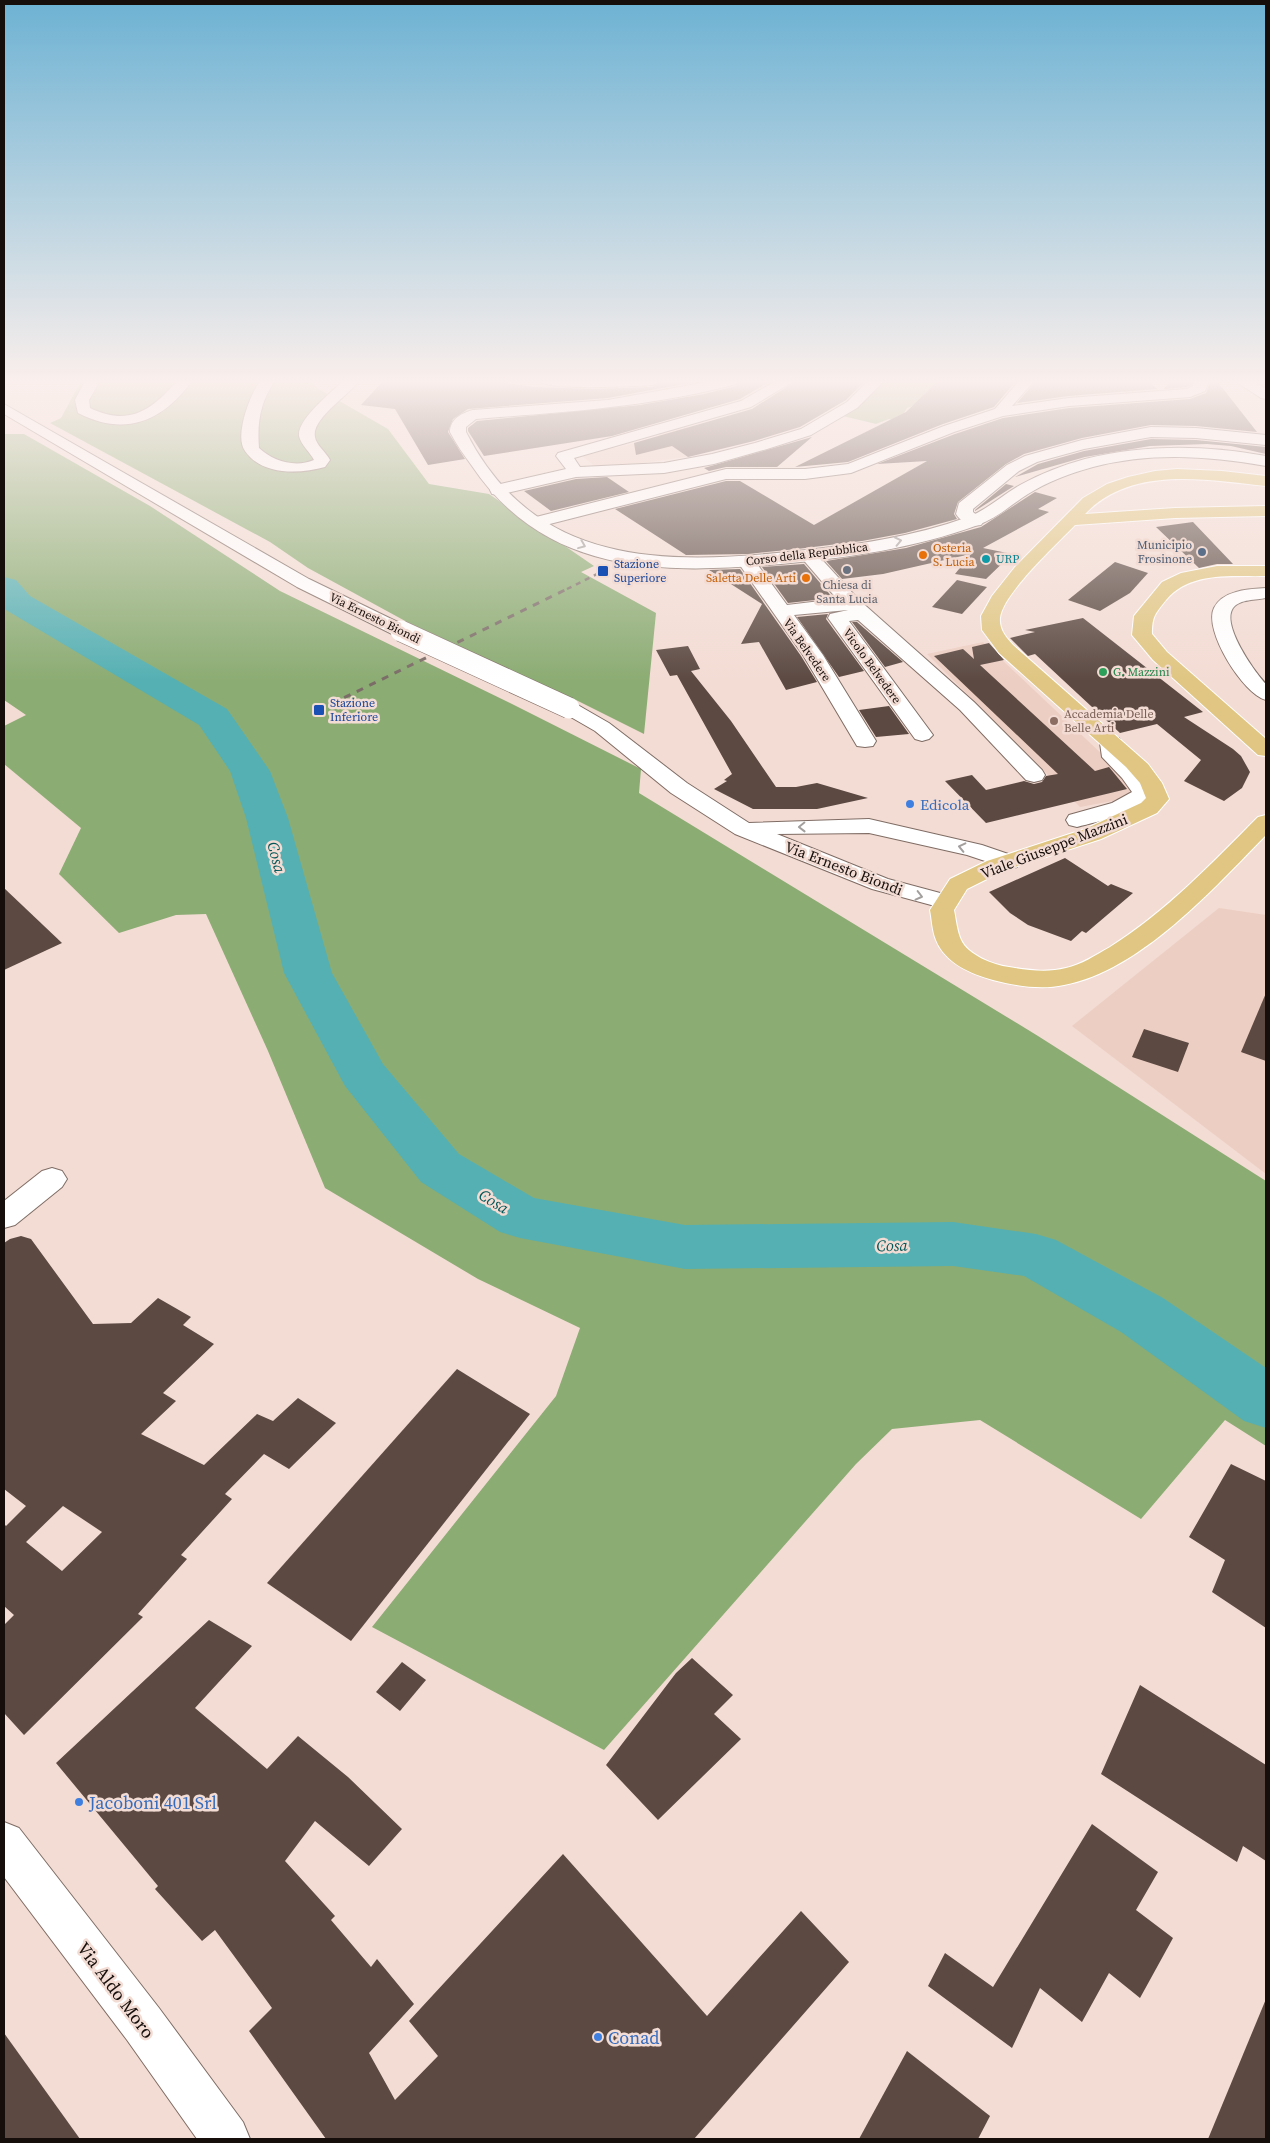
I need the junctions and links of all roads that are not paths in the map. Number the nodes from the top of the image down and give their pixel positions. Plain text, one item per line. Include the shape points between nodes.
1 (129, 481) edge
2 (491, 481) edge
3 (537, 481) edge
4 (699, 481) edge
5 (995, 481) edge
6 (1040, 481) edge
7 (1131, 481) edge
8 (1127, 482) junction
9 (498, 490) junction
10 (1191, 490) dead end
11 (1234, 496) dead end
12 (1266, 500) edge
13 (1266, 512) edge
14 (975, 520) junction
15 (1071, 520) junction
16 (538, 522) junction
17 (809, 556) junction
18 (746, 561) junction
19 (1266, 571) edge
20 (1266, 593) edge
21 (857, 608) junction
22 (780, 610) junction
23 (1266, 694) edge
24 (922, 735) dead end
25 (865, 741) dead end
26 (1111, 743) junction
27 (1266, 750) edge
28 (1034, 775) dead end
29 (1077, 820) dead end
30 (1266, 822) edge
31 (743, 829) junction
32 (1009, 862) junction
33 (946, 902) junction
34 (52, 1178) dead end
35 (4, 1217) edge
36 (4, 1843) edge
37 (226, 2139) edge

1 - 31 street, Via Ernesto Biondi, bridge via 303,583 569,708 602,727 678,788
2 - 9 street, Corso della Repubblica
3 - 9 street
4 - 16 street
5 - 14 street via 965,506 964,514
6 - 14 street, Corso della Repubblica
7 - 8 main road, Viale Giuseppe Mazzini
8 - 10 main road
8 - 15 main road, Viale Giuseppe Mazzini via 1090,500
9 - 16 street, Corso della Repubblica via 503,498
11 - 12 main road
13 - 15 main road via 1156,514
17 -> 14 street, Corso della Repubblica via 849,552 932,534
15 - 26 main road, Viale Giuseppe Mazzini via 997,601 991,615 992,630 1026,667
16 -> 18 street, Corso della Repubblica via 564,538 622,558 646,562
17 - 18 street, Corso della Repubblica
17 - 21 street
18 - 22 street, Via Belvedere
19 - 27 main road via 1216,571 1187,577 1168,586 1143,616 1142,635 1160,656
20 - 23 street via 1248,594 1228,602 1221,612 1220,623 1246,674
21 - 22 street
21 - 24 street, Vicolo Belvedere via 837,618
21 - 28 street via 966,706
22 - 25 street, Via Belvedere via 832,685
26 - 29 street, Viale Giuseppe Mazzini via 1113,757 1145,794 1120,808
26 - 32 main road, Viale Giuseppe Mazzini via 1142,771 1155,787 1158,799 1149,808 1093,834
30 - 33 main road via 1188,900 1135,942 1085,971 1064,977 1040,980 1014,977 988,971 964,957 949,942 942,910
32 -> 31 street, Via Ernesto Biondi via 974,850 869,826
31 -> 33 street, Via Ernesto Biondi via 880,884
32 - 33 main road, Viale Giuseppe Mazzini via 958,884
34 - 35 street
36 - 37 street, Via Aldo Moro via 143,2024

